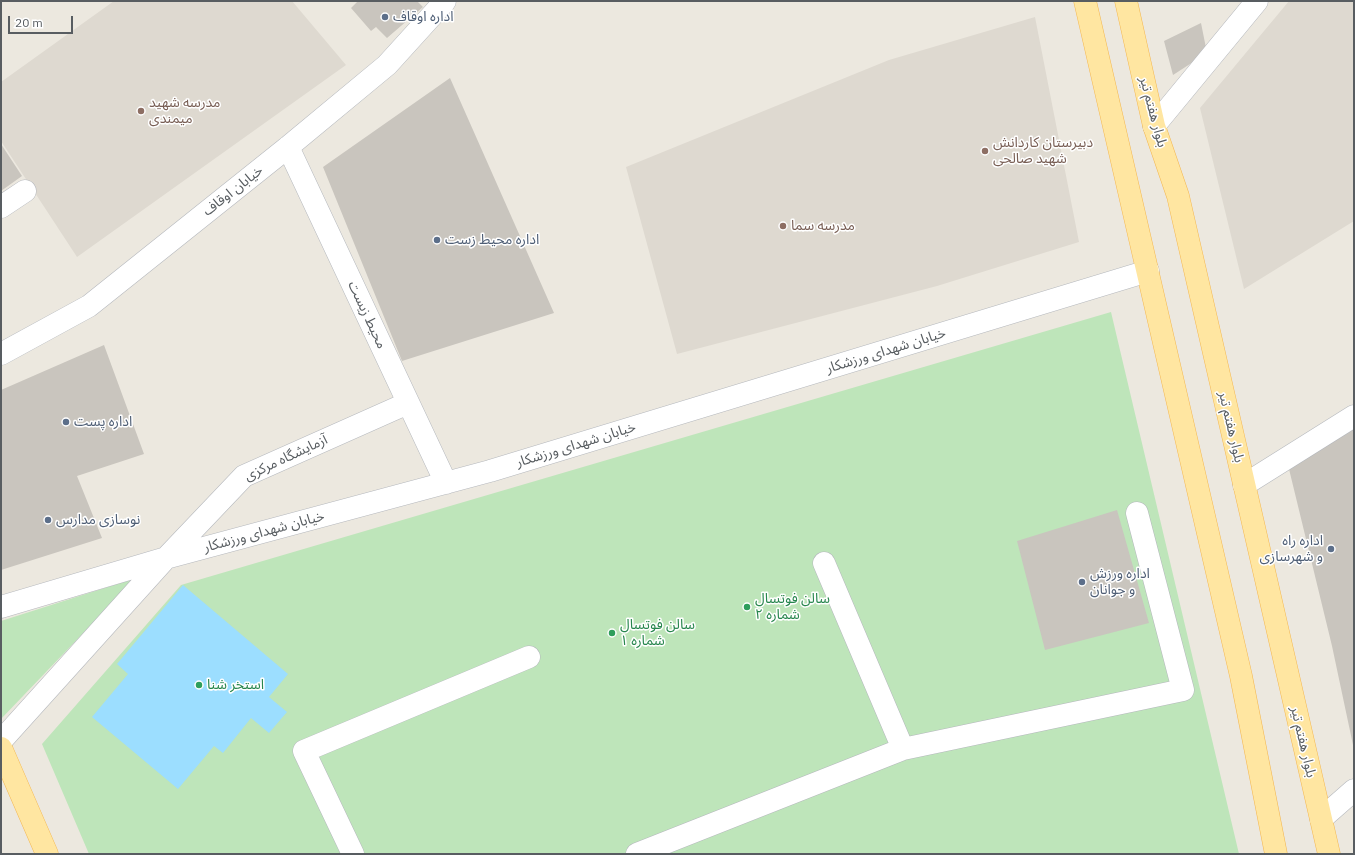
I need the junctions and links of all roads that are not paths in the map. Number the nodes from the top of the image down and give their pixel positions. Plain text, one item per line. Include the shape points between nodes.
1 (445, 1) edge
2 (1085, 1) edge
3 (1126, 1) edge
4 (1257, 1) edge
5 (1154, 126) junction
6 (288, 147) junction
7 (25, 191) dead end
8 (1, 207) edge
9 (1148, 271) junction
10 (1, 354) edge
11 (408, 403) junction
12 (1354, 416) edge
13 (446, 483) junction
14 (1244, 485) junction
15 (1137, 513) dead end
16 (166, 558) junction
17 (824, 563) dead end
18 (1, 606) edge
19 (529, 657) dead end
20 (1, 741) edge
21 (1, 748) edge
22 (903, 749) junction
23 (1354, 790) edge
24 (1321, 819) junction
25 (48, 854) edge
26 (353, 854) edge
27 (637, 854) edge
28 (1276, 854) edge
29 (1329, 854) edge

1 - 6 street, خیابان اوقاف via 386,65
2 - 9 main road
3 - 5 main road, بلوار هفتم تیر
4 - 5 street
5 - 14 main road, بلوار هفتم تیر via 1178,196
6 - 10 street, خیابان اوقاف via 89,306
6 - 11 street, محیط زیست
7 - 8 street
9 - 13 street, خیابان شهدای ورزشکار
9 - 28 main road via 1241,676
11 - 13 street, محیط زیست
11 - 16 street, آزمایشگاه مرکزی via 244,476
12 - 14 street
13 - 16 street, خیابان شهدای ورزشکار
14 - 24 main road, بلوار هفتم تیر
15 - 22 street via 1182,690
16 - 18 street, خیابان شهدای ورزشکار
16 - 20 street, آزمایشگاه مرکزی
17 - 22 street
19 - 26 street via 304,751
21 - 25 main road
22 - 27 street
23 - 24 street
24 - 29 main road, بلوار هفتم تیر

